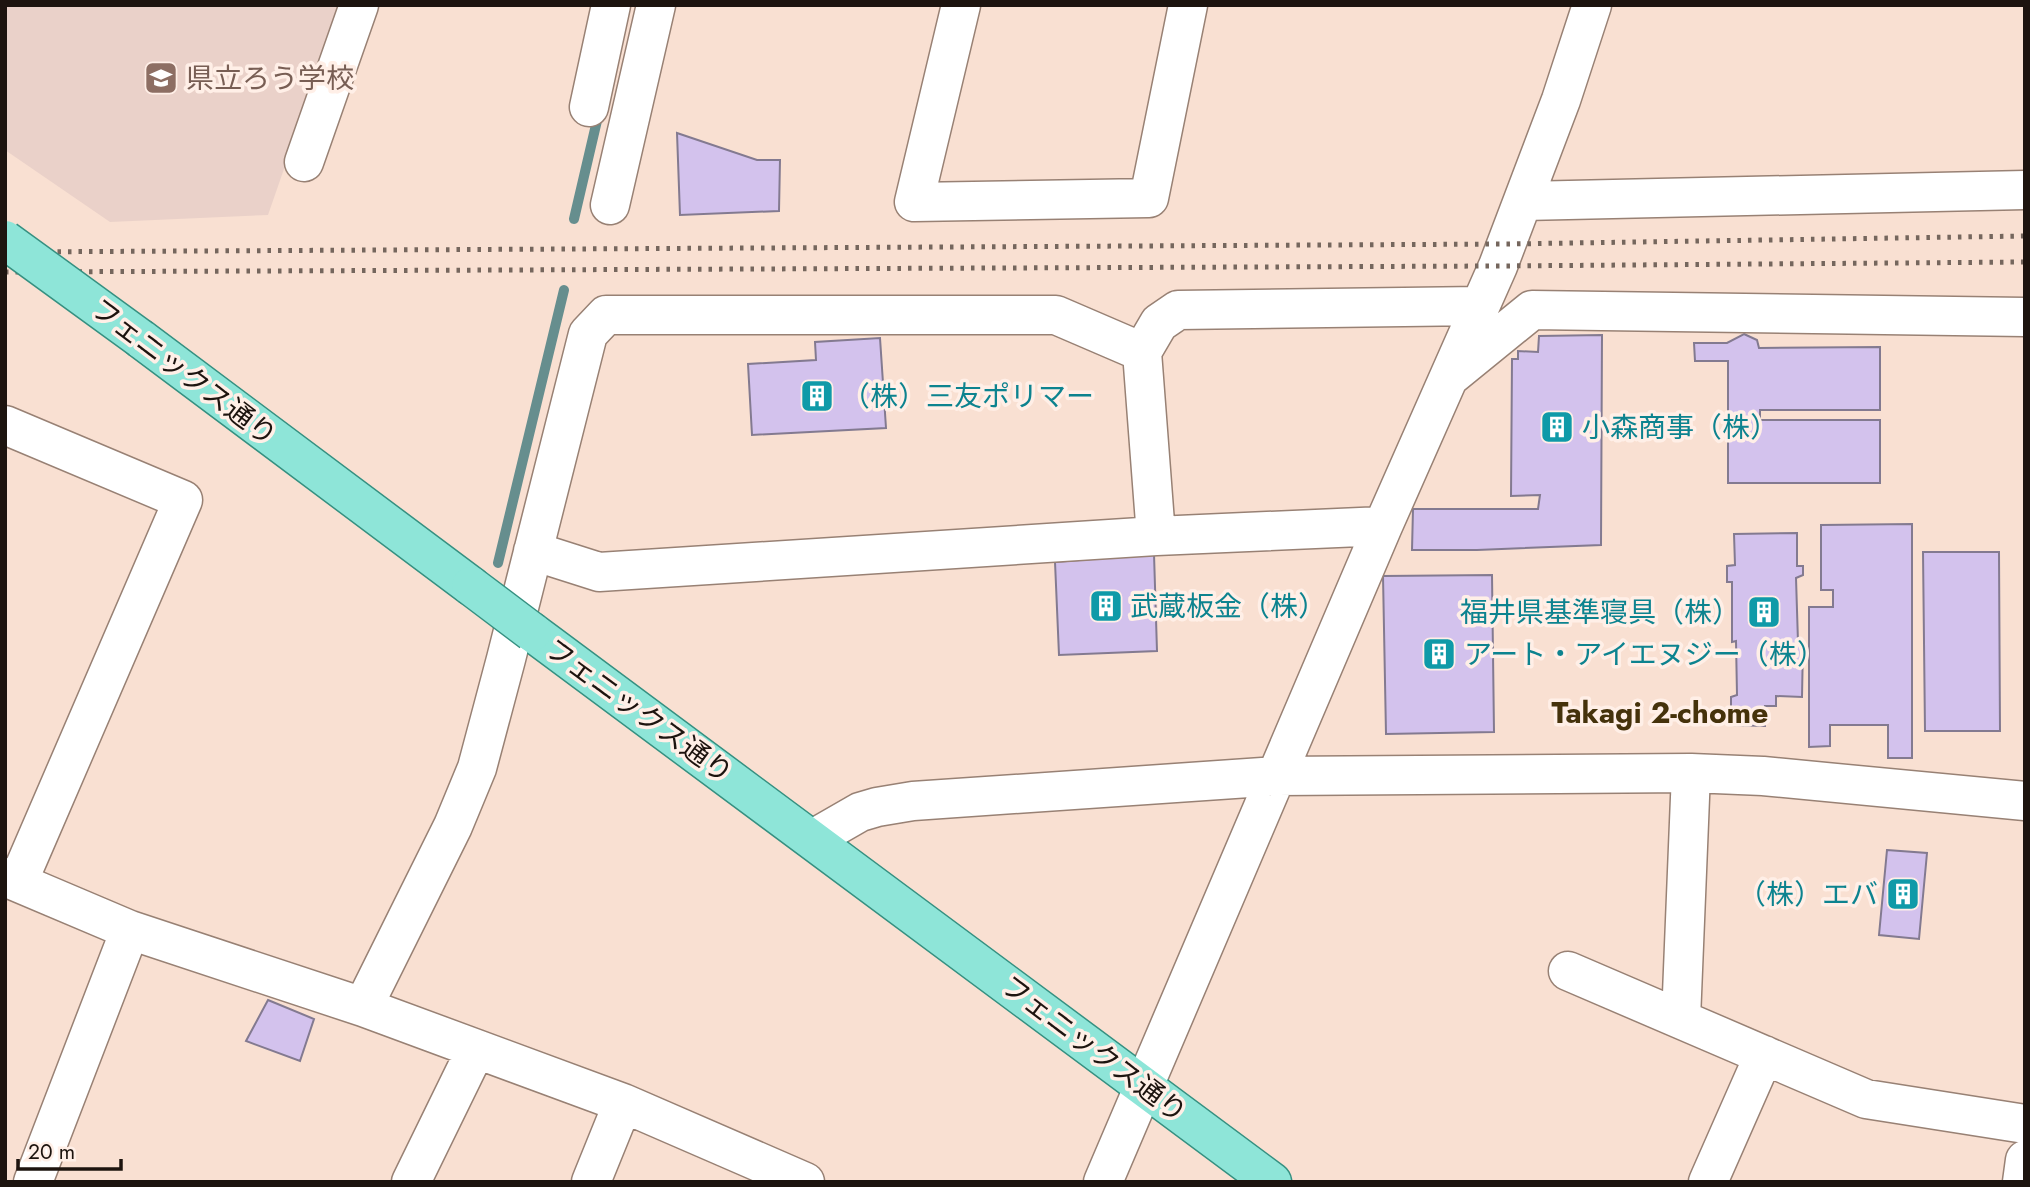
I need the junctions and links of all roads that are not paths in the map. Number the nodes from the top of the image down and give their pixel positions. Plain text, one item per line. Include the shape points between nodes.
1 (359, 5) edge
2 (611, 5) edge
3 (656, 5) edge
4 (961, 5) edge
5 (1188, 5) edge
6 (1592, 5) edge
7 (589, 107) dead end
8 (304, 162) dead end
9 (2025, 190) edge
10 (1523, 201) junction
11 (610, 205) dead end
12 (5, 240) edge
13 (1480, 306) junction
14 (2025, 317) edge
15 (1142, 352) junction
16 (1448, 379) junction
17 (5, 425) edge
18 (1383, 526) junction
19 (1156, 536) junction
20 (533, 551) junction
21 (1690, 773) junction
22 (1277, 776) junction
23 (2025, 801) edge
24 (813, 839) junction
25 (11, 880) edge
26 (130, 930) junction
27 (1568, 971) dead end
28 (363, 1007) junction
29 (1681, 1019) junction
30 (476, 1049) junction
31 (1764, 1055) junction
32 (1143, 1086) junction
33 (623, 1103) junction
34 (2025, 1125) edge
35 (2025, 1160) edge
36 (33, 1182) edge
37 (411, 1182) edge
38 (591, 1182) edge
39 (804, 1182) edge
40 (1102, 1182) edge
41 (1272, 1182) edge
42 (1708, 1182) edge
43 (2022, 1182) edge

1 - 8 street
2 - 7 street
3 - 11 street
4 - 5 street via 914,202 1149,198
6 - 10 street
9 - 10 street
10 - 13 street
12 - 24 main road, フェニックス通り, bridge
13 - 15 street via 1178,310 1159,323
13 - 16 street
14 - 16 street via 1532,310
15 - 19 street
15 - 20 street via 1056,315 606,315 588,334
16 - 18 street
17 - 25 street via 183,500
18 - 19 street
18 - 22 street
19 - 20 street via 599,572
20 - 28 street via 477,768
21 - 22 street
21 - 23 street
21 - 29 street
22 - 24 street via 913,801 859,812
22 - 32 street
24 - 32 main road, フェニックス通り
25 - 26 street
26 - 28 street
26 - 36 street
27 - 29 street
28 - 30 street
29 - 31 street
30 - 33 street
30 - 37 street
31 - 34 street via 1866,1099
31 - 42 street
32 - 40 street
32 - 41 main road, フェニックス通り
33 - 38 street
33 - 39 street
35 - 43 street

